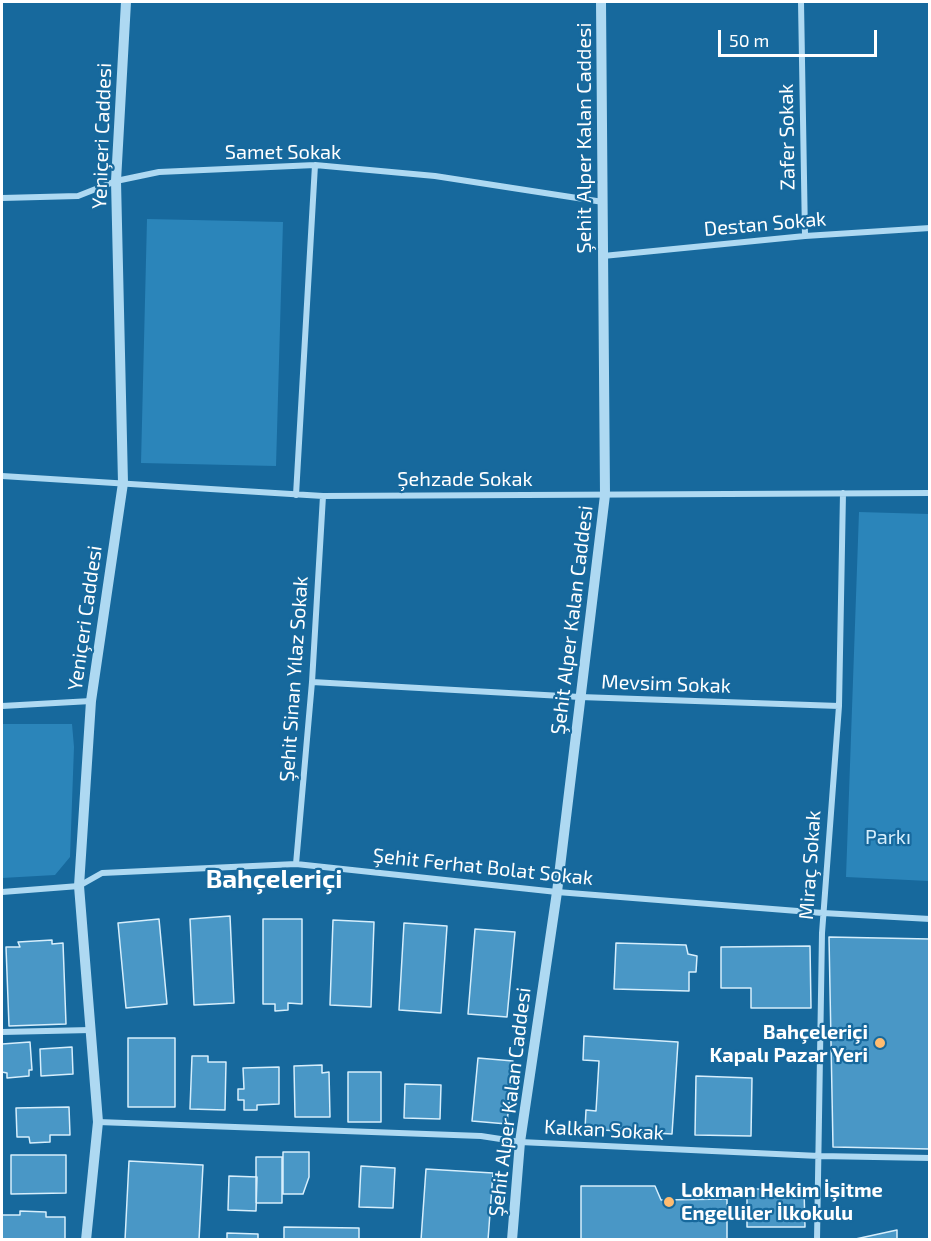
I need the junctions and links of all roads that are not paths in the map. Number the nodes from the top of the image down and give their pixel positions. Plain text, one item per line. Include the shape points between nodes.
1 (126, 2) edge
2 (601, 2) edge
3 (801, 2) edge
4 (315, 165) junction
5 (116, 181) junction
6 (2, 198) edge
7 (603, 202) junction
8 (930, 228) edge
9 (805, 237) junction
10 (603, 256) junction
11 (2, 476) edge
12 (123, 483) junction
13 (843, 493) junction
14 (930, 493) edge
15 (297, 495) junction
16 (605, 495) junction
17 (324, 496) junction
18 (312, 682) junction
19 (580, 697) junction
20 (91, 701) junction
21 (2, 706) edge
22 (839, 706) junction
23 (296, 864) junction
24 (79, 886) junction
25 (2, 892) edge
26 (557, 892) junction
27 (823, 913) junction
28 (930, 919) edge
29 (92, 1030) junction
30 (2, 1032) edge
31 (99, 1122) junction
32 (520, 1142) junction
33 (819, 1156) junction
34 (930, 1158) edge
35 (86, 1239) edge
36 (512, 1239) edge
37 (817, 1239) edge

1 - 5 street, Yeniçeri Caddesi
2 - 7 street, Şehit Alper Kalan Caddesi
3 - 9 street, Zafer Sokak
4 - 5 street, Samet Sokak via 159,172
4 - 7 street, Samet Sokak via 435,176
4 - 15 street
5 - 6 street, Samet Sokak via 78,196
5 - 12 street, Yeniçeri Caddesi
7 - 10 street, Şehit Alper Kalan Caddesi
8 - 9 street, Destan Sokak
9 - 10 street, Destan Sokak
10 - 16 street, Şehit Alper Kalan Caddesi
11 - 12 street, Şehzade Sokak
12 - 15 street, Şehzade Sokak
12 - 20 street, Yeniçeri Caddesi
13 - 14 street, Şehzade Sokak
13 - 16 street, Şehzade Sokak
13 - 22 street, Miraç Sokak
15 - 17 street, Şehzade Sokak
16 - 17 street, Şehzade Sokak
16 - 19 street, Şehit Alper Kalan Caddesi
17 - 18 street, Şehit Sinan Yılaz Sokak
18 - 19 street, Mevsim Sokak
18 - 23 street, Şehit Sinan Yılaz Sokak
19 - 22 street, Mevsim Sokak
19 - 26 street, Şehit Alper Kalan Caddesi
20 - 21 street
20 - 24 street, Yeniçeri Caddesi
22 - 27 street, Miraç Sokak
23 - 24 street, Şehit Ferhat Bolat Sokak via 102,873
23 - 26 street, Şehit Ferhat Bolat Sokak
24 - 25 street, Şehit Ferhat Bolat Sokak
24 - 29 street, Yeniçeri Caddesi
26 - 27 street, Şehit Ferhat Bolat Sokak
26 - 32 street, Şehit Alper Kalan Caddesi
27 - 28 street, Şehit Ferhat Bolat Sokak
27 - 33 street, Miraç Sokak
29 - 30 street
29 - 31 street, Yeniçeri Caddesi
31 - 32 street, Kalkan Sokak via 481,1136
31 - 35 street, Yeniçeri Caddesi
32 - 33 street, Kalkan Sokak
32 - 36 street, Şehit Alper Kalan Caddesi
33 - 34 street, Kalkan Sokak
33 - 37 street, Miraç Sokak

